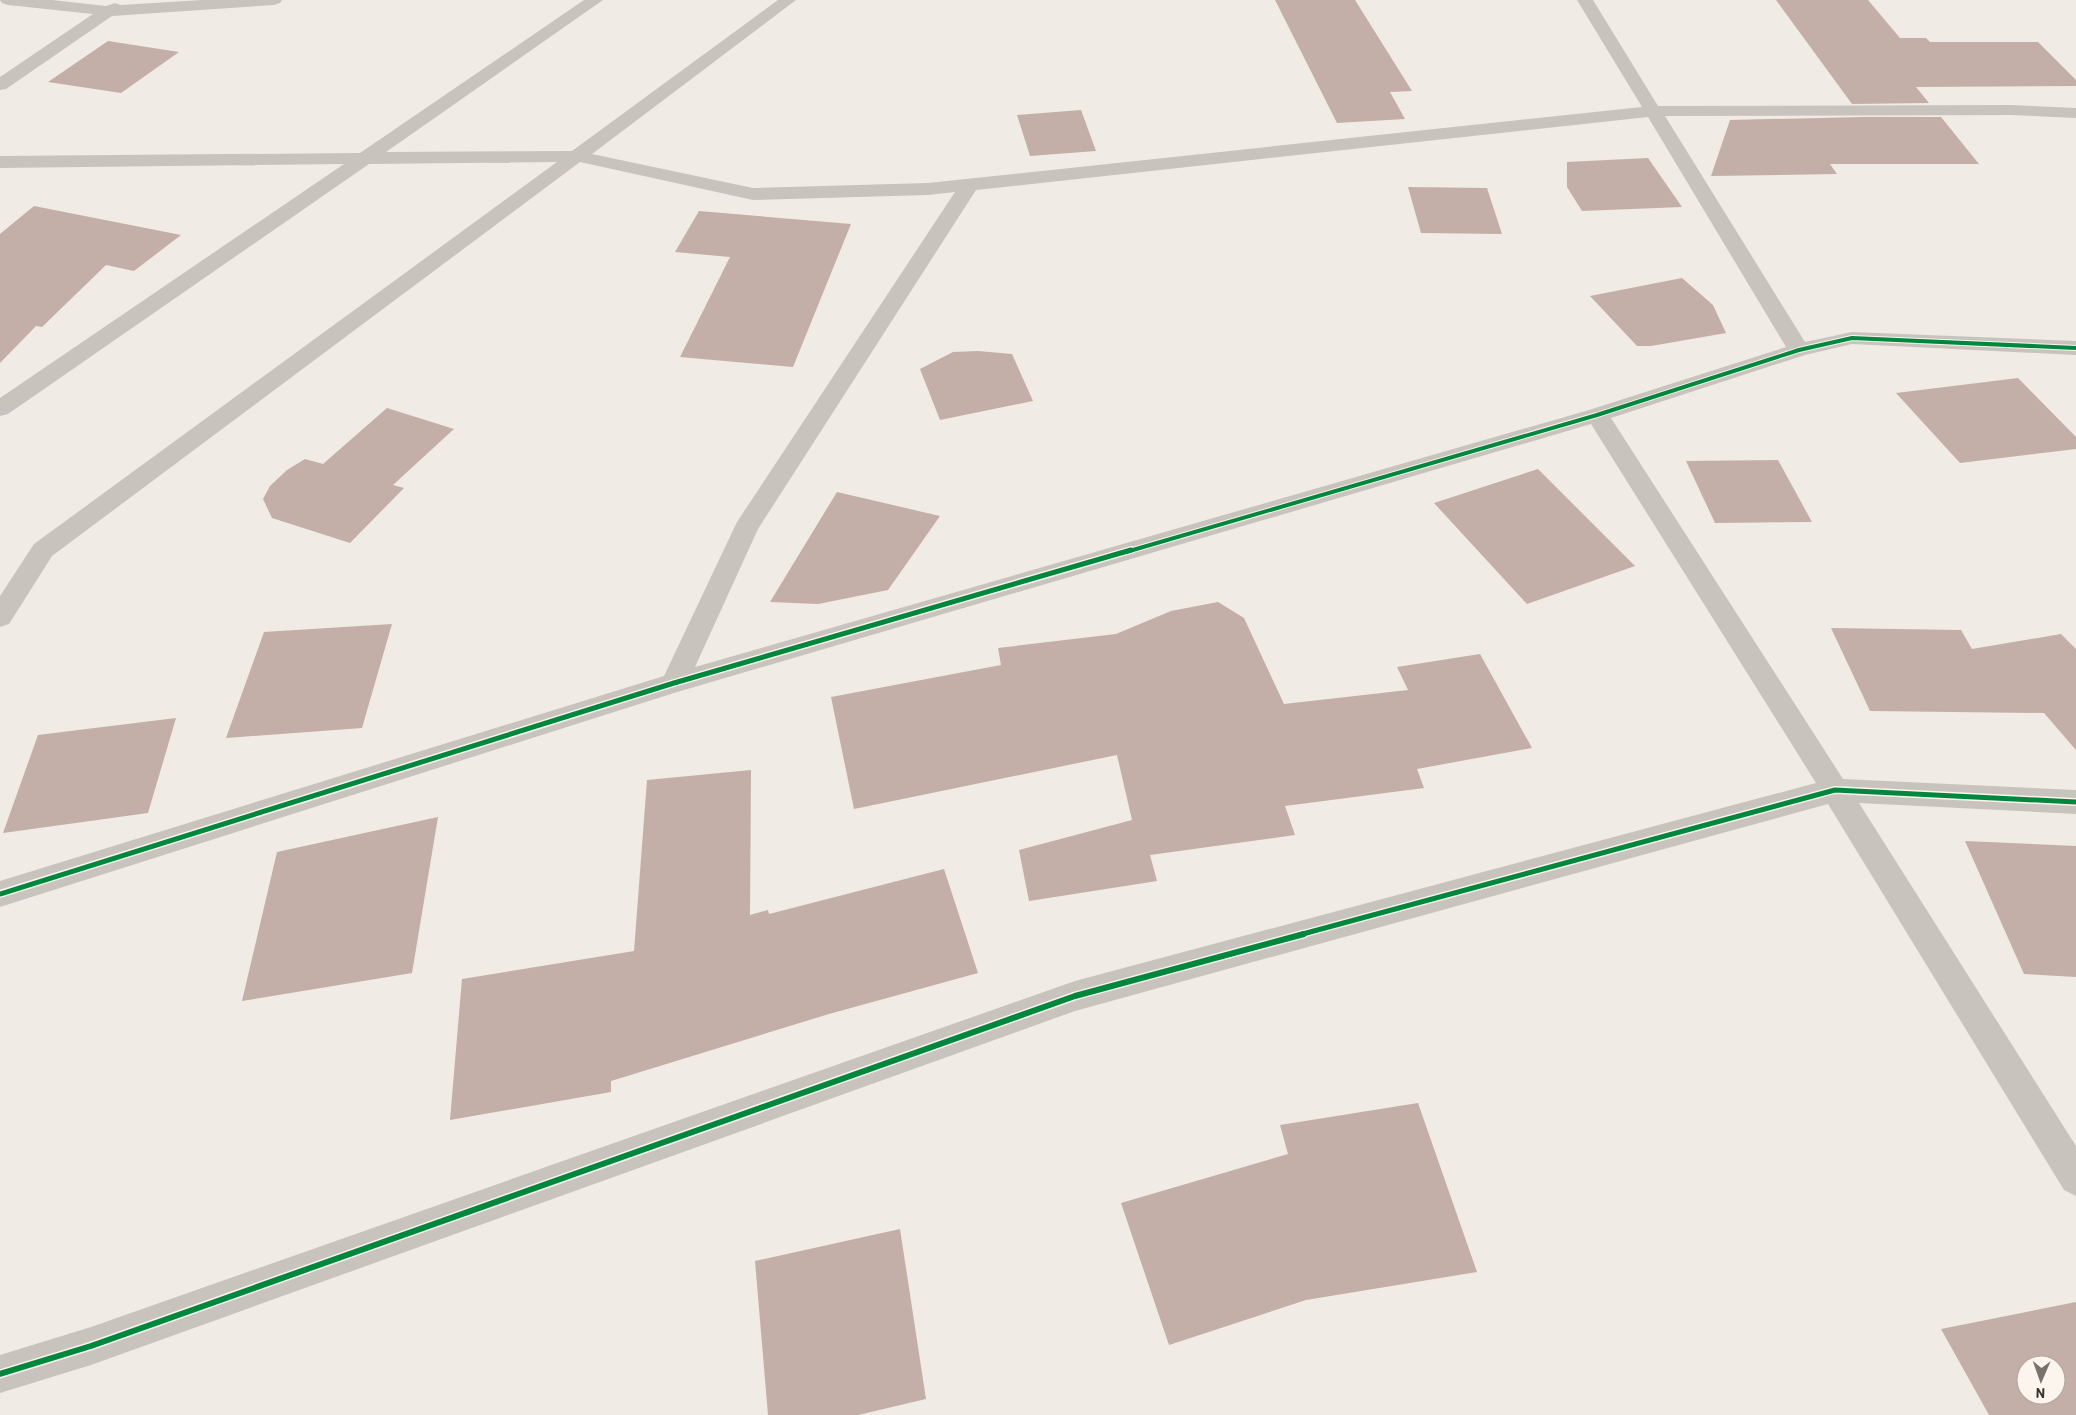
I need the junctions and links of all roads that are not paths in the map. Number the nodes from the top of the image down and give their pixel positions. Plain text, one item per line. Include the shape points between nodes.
1 (8, 0) edge
2 (137, 0) edge
3 (274, 0) edge
4 (595, 0) edge
5 (788, 0) edge
6 (1585, 0) edge
7 (108, 11) junction
8 (0, 85) edge
9 (1653, 111) junction
10 (2076, 113) edge
11 (577, 156) junction
12 (363, 158) junction
13 (0, 162) edge
14 (970, 184) junction
15 (2076, 348) edge
16 (1799, 350) junction
17 (0, 409) edge
18 (1597, 415) junction
19 (4, 604) edge
20 (674, 683) junction
21 (1835, 790) junction
22 (2076, 802) edge
23 (0, 894) edge
24 (2076, 1178) edge
25 (0, 1374) edge

1 - 7 street
2 - 7 street
3 - 7 street
4 - 12 street
5 - 11 street
6 - 9 street
7 - 8 street
9 - 10 street via 2011,110
9 - 14 street
9 - 16 street
11 - 12 street
11 - 14 street via 753,194 928,189
11 - 19 street via 43,550
12 - 13 street
12 - 17 street
14 - 20 street via 746,528
15 - 16 street via 1852,338
16 - 18 street
18 - 20 street
18 - 21 street
20 - 23 street
21 - 22 street
21 - 24 street
21 - 25 street via 1075,996 91,1346

